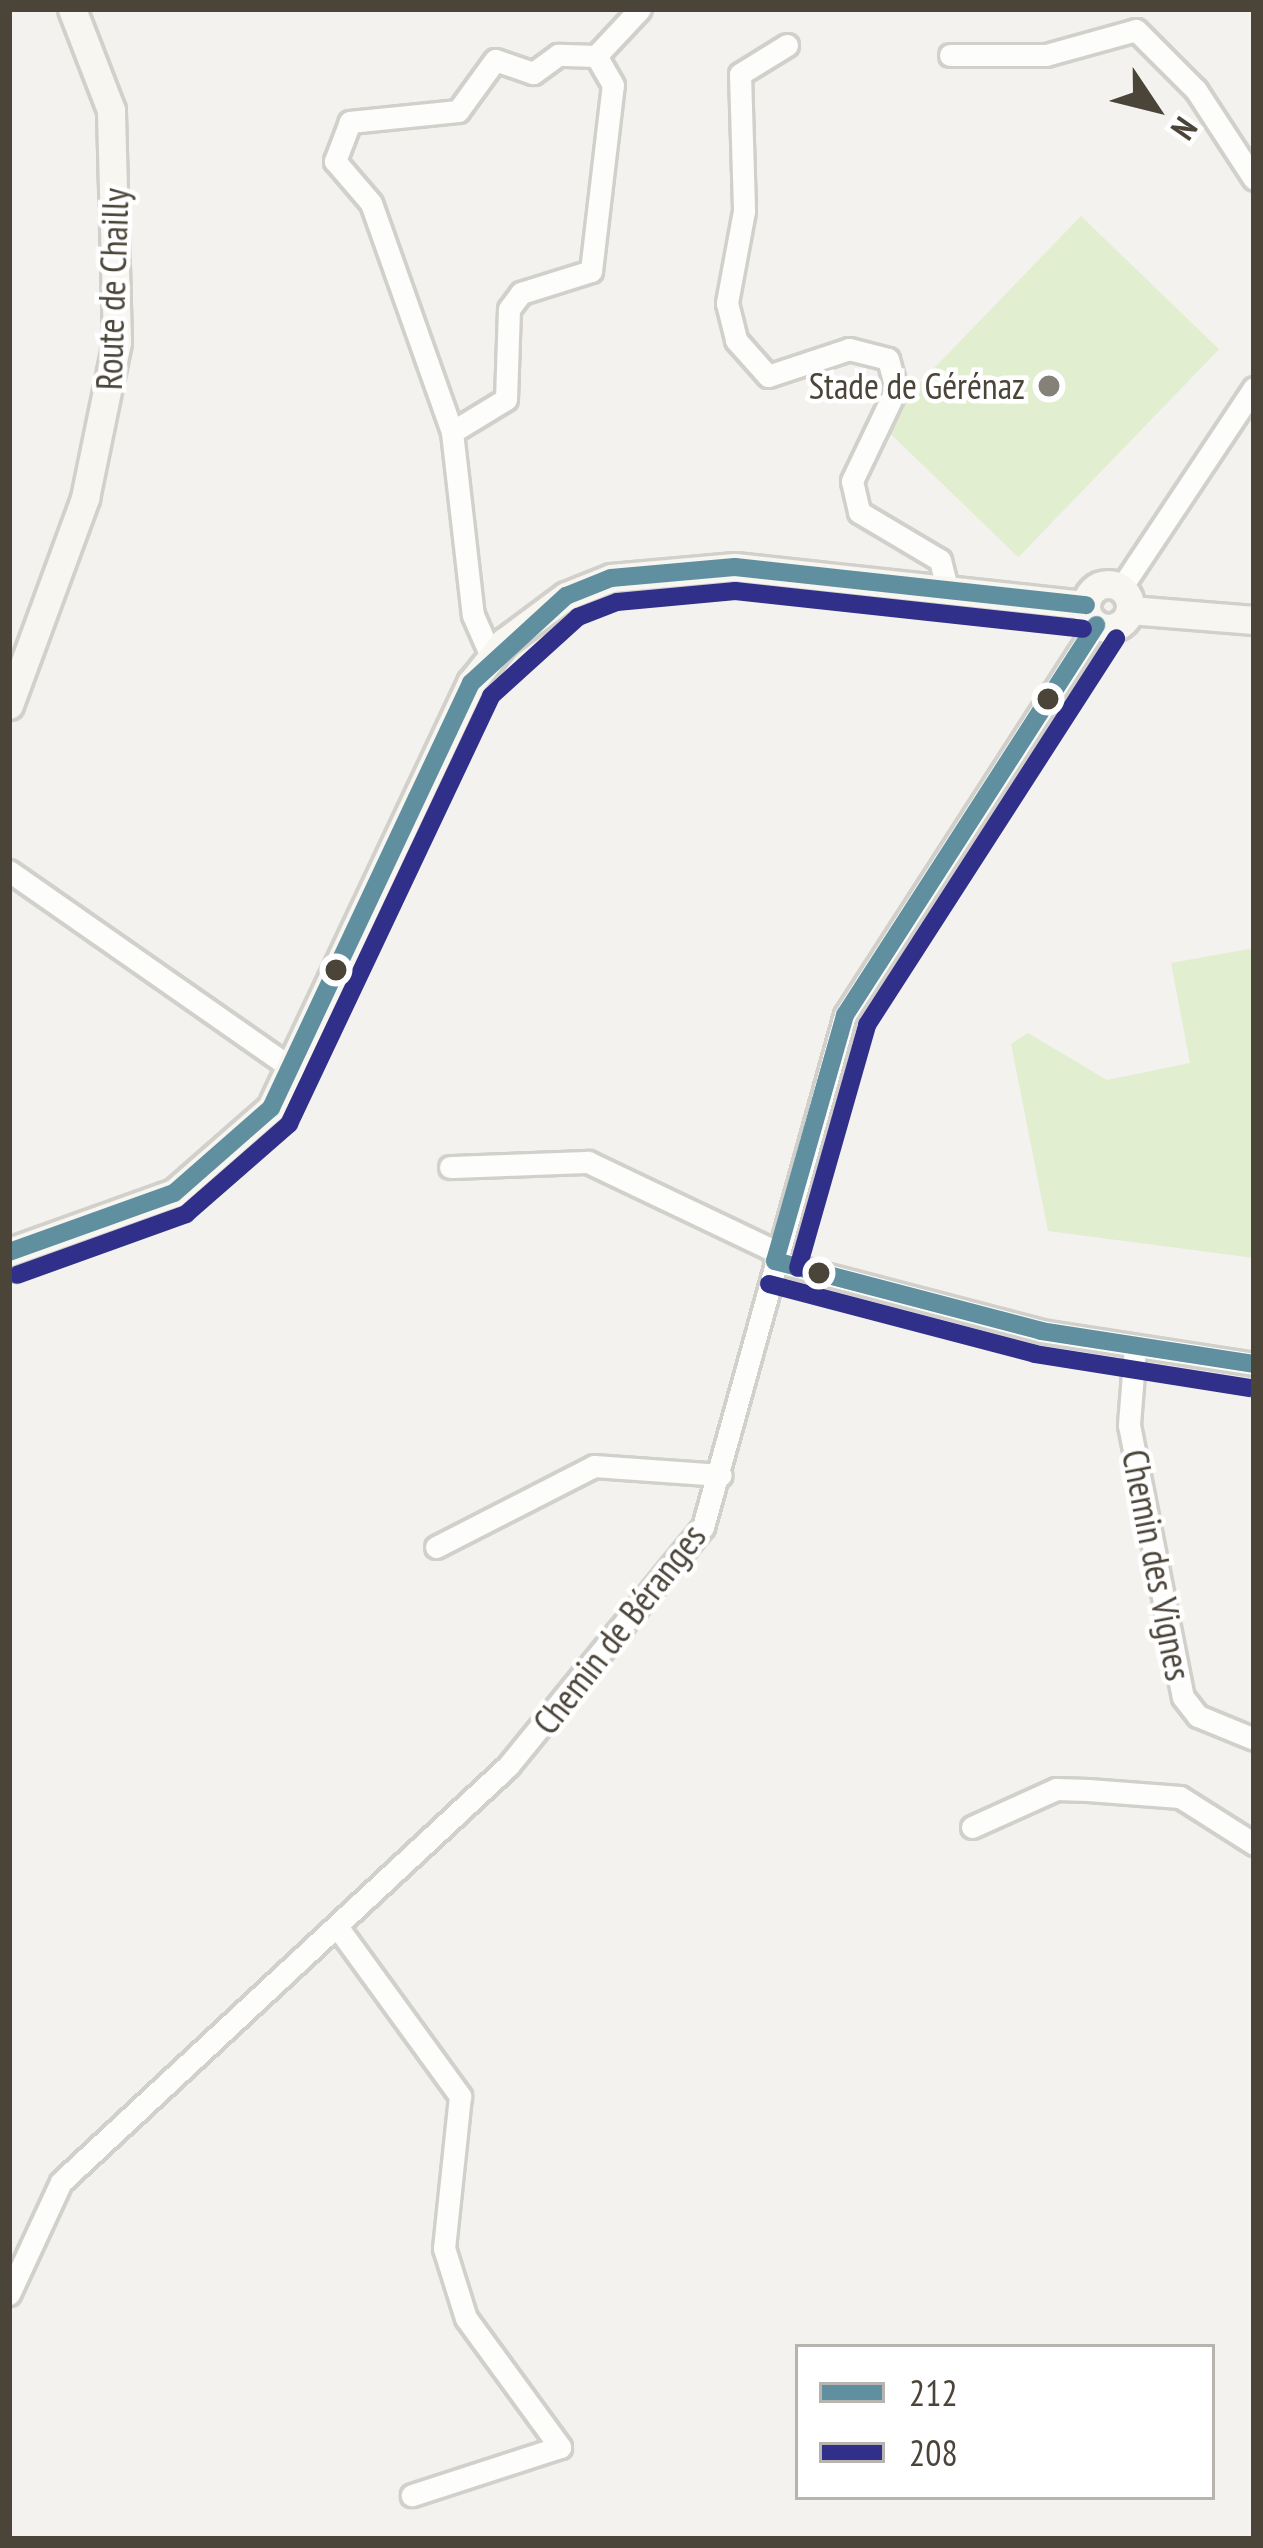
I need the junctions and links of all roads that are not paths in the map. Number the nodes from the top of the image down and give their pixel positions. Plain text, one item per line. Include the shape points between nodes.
1 (72, 9) edge
2 (640, 9) edge
3 (787, 45) dead end
4 (950, 55) dead end
5 (596, 56) junction
6 (1254, 178) edge
7 (1254, 388) edge
8 (452, 432) junction
9 (946, 584) junction
10 (1125, 599) junction
11 (1091, 615) junction
12 (1254, 620) edge
13 (491, 656) junction
14 (9, 705) edge
15 (9, 871) edge
16 (294, 1070) junction
17 (450, 1167) dead end
18 (9, 1252) edge
19 (776, 1257) junction
20 (1135, 1348) junction
21 (1254, 1364) edge
22 (721, 1474) junction
23 (436, 1547) dead end
24 (1254, 1739) edge
25 (972, 1827) dead end
26 (1254, 1844) edge
27 (341, 1932) junction
28 (9, 2294) edge
29 (412, 2495) dead end

1 - 14 street, Route de Chailly via 113,125 117,342 85,498
2 - 5 street
3 - 9 street via 740,74 744,211 727,303 736,340 769,376 850,349 888,359 896,389 852,481 859,512 940,560
4 - 6 street via 1046,55 1136,30 1182,73
5 - 8 street via 614,85 591,271 521,293 509,309 506,400
5 - 8 street via 558,55 533,73 495,60 458,111 377,114 340,138 335,161 371,203
7 - 10 street
8 - 13 street via 473,615
9 - 11 street
9 - 13 street via 735,568 611,578 547,608
10 - 11 street via 1096,588
10 - 12 street
11 - 19 street, Chemin de Béranges via 845,1015
13 - 16 street
15 - 16 street
16 - 18 street via 242,1141 192,1181
17 - 19 street via 588,1162
19 - 20 street
19 - 22 street, Chemin de Béranges
20 - 21 street
20 - 24 street, Chemin des Vignes via 1129,1426 1183,1697 1198,1716
22 - 23 street via 594,1466
22 - 27 street, Chemin de Béranges via 703,1527 593,1672
25 - 26 street via 1056,1789 1088,1790 1180,1797
27 - 28 street, Chemin de Béranges via 61,2182
27 - 29 street via 460,2096 445,2248 466,2318 560,2446

